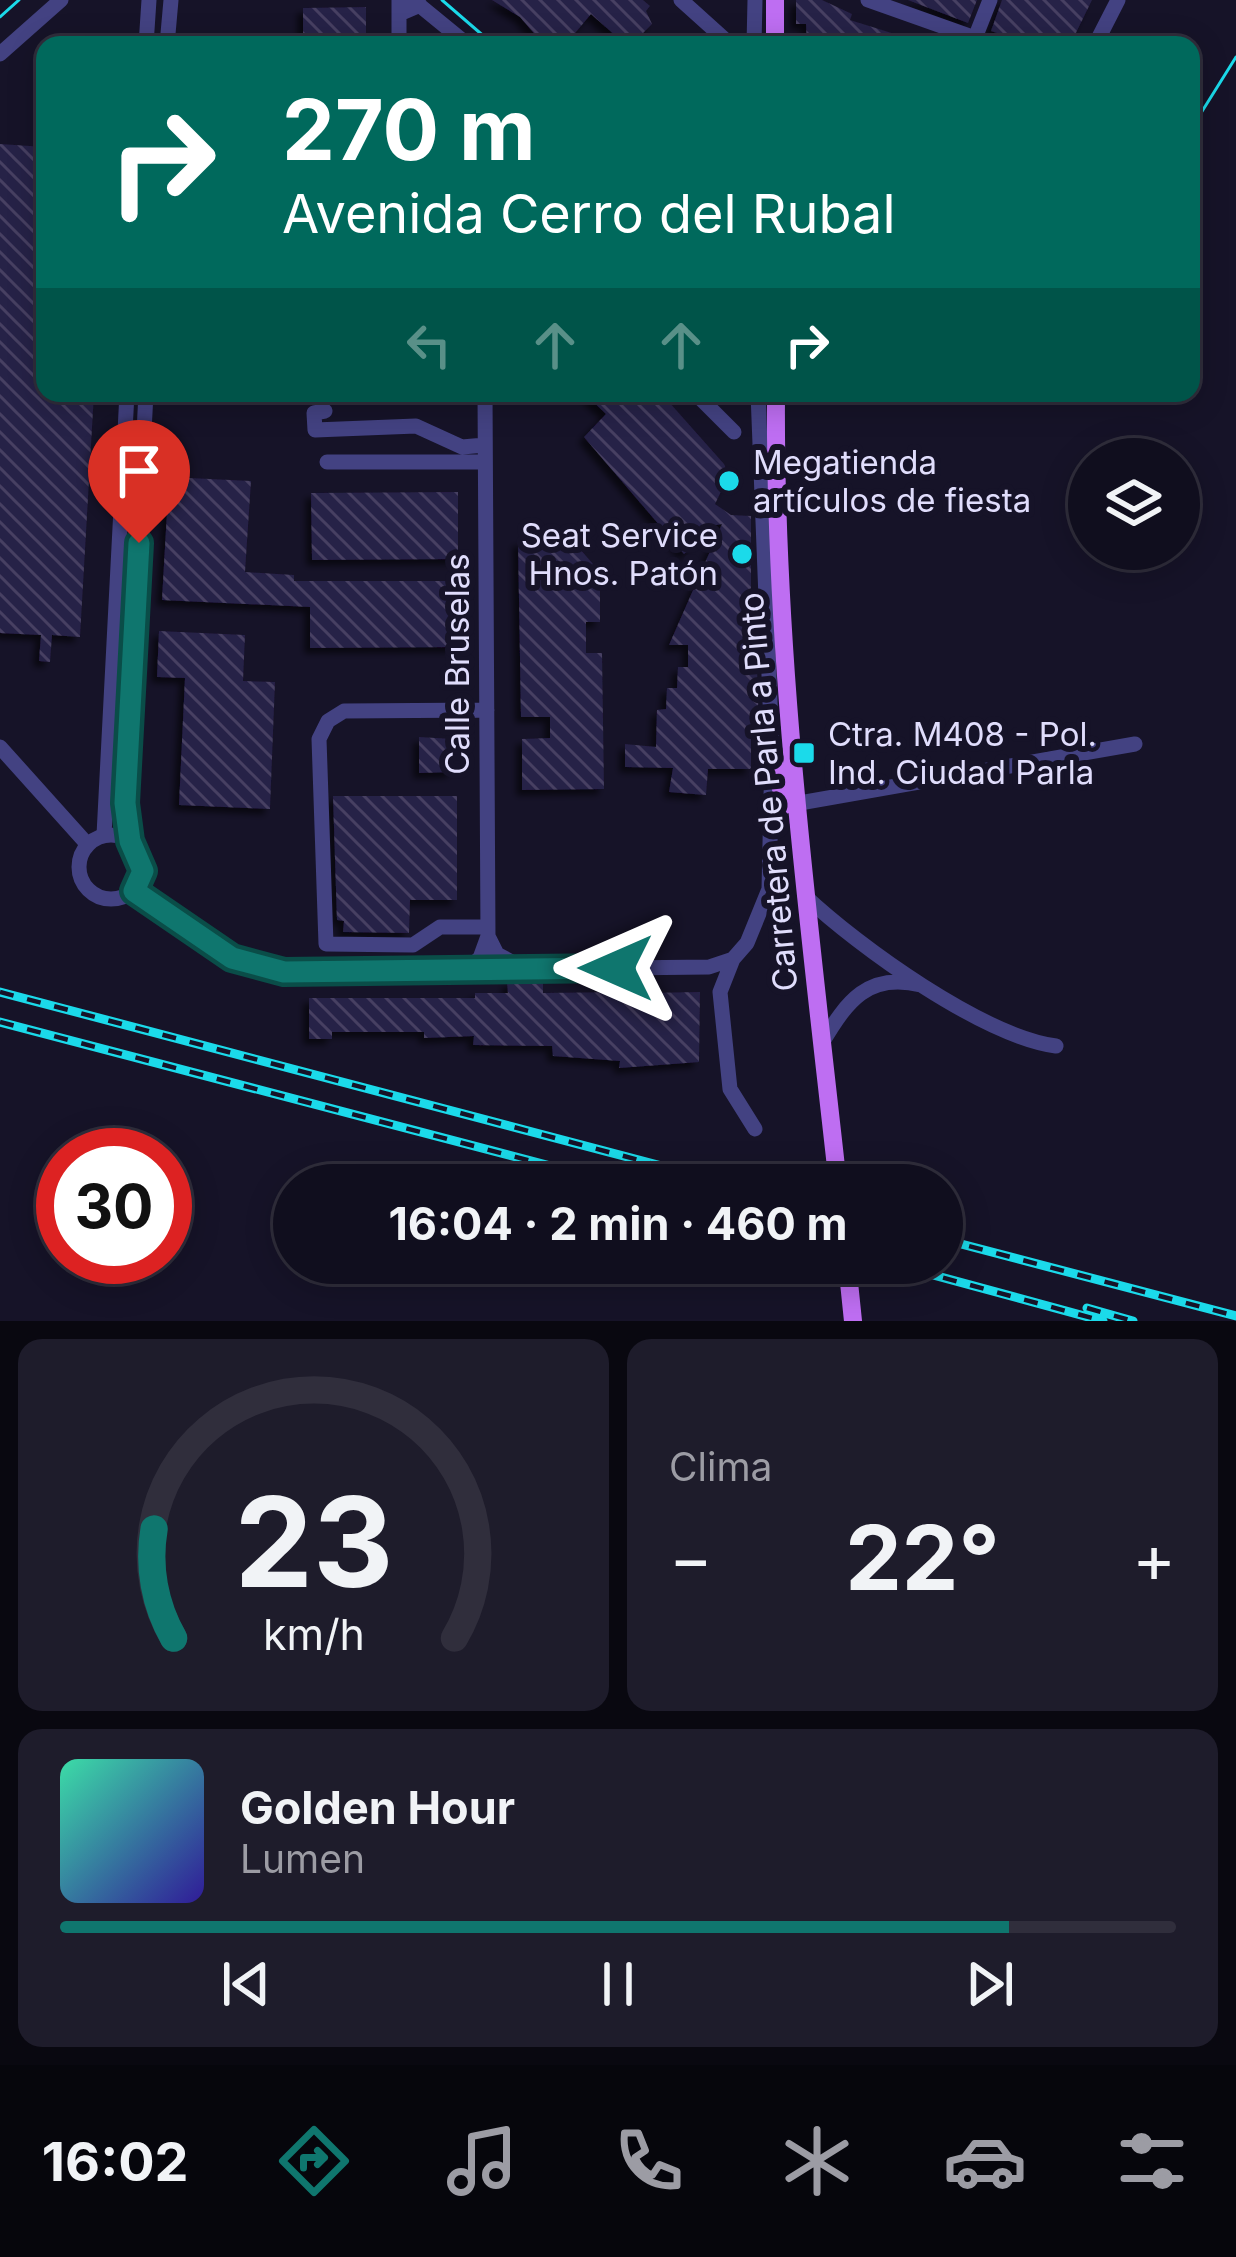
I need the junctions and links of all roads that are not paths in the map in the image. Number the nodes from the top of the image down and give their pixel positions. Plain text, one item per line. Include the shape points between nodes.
1 (61, 0) edge
2 (149, 0) edge
3 (171, 0) edge
4 (682, 0) edge
5 (755, 0) edge
6 (775, 0) edge
7 (868, 0) edge
8 (990, 0) edge
9 (1118, 0) edge
10 (416, 2) edge
11 (399, 7) edge
12 (147, 36) edge
13 (168, 36) edge
14 (458, 36) edge
15 (721, 36) edge
16 (754, 36) edge
17 (776, 36) edge
18 (969, 36) edge
19 (976, 36) edge
20 (1100, 36) edge
21 (0, 53) edge
22 (127, 402) edge
23 (146, 402) edge
24 (485, 402) edge
25 (704, 402) edge
26 (758, 402) edge
27 (776, 402) edge
28 (326, 411) dead end
29 (734, 432) dead end
30 (485, 453) junction
31 (326, 462) dead end
32 (487, 710) junction
33 (1135, 744) dead end
34 (0, 747) edge
35 (772, 752) junction
36 (794, 804) junction
37 (104, 836) junction
38 (130, 841) junction
39 (88, 845) junction
40 (804, 886) junction
41 (134, 891) junction
42 (488, 931) junction
43 (733, 959) junction
44 (467, 969) junction
45 (524, 969) junction
46 (936, 989) junction
47 (822, 1043) junction
48 (1056, 1046) dead end
49 (755, 1130) dead end
50 (836, 1164) edge
51 (849, 1284) edge
52 (854, 1321) edge

1 - 21 street
2 - 12 street
3 - 13 street
4 - 15 street
5 - 16 street
6 - 17 main road
7 - 18 street
8 - 19 street
9 - 20 street
10 - 11 street
10 - 14 street
22 - 37 street
23 - 38 street via 125,803
24 - 30 street, Calle Bruselas
25 - 29 street
26 - 35 street
27 - 36 main road, Carretera de Parla a Pinto via 778,587
28 - 30 street via 314,413 315,430 416,426
30 - 31 street
30 - 32 street, Calle Bruselas
32 - 42 street, Calle Bruselas
32 - 42 street via 344,711 320,740 326,944 413,945 440,927
33 - 36 street
34 - 39 street
35 - 40 main road
35 - 43 street via 770,889
36 - 40 main road, Carretera de Parla a Pinto
37 - 38 street
37 - 39 street
38 - 41 street via 143,860
39 - 41 street via 79,865 85,886 113,900
40 - 46 street via 871,950
40 - 47 main road, Carretera de Parla a Pinto
41 - 44 street via 232,958 284,972
42 - 44 street via 480,958
42 - 45 street via 497,954
43 - 45 street via 709,967
43 - 49 street via 720,992 730,1089
44 - 45 street
46 - 47 street via 906,982 864,988
46 - 48 street via 994,1028
47 - 50 main road, Carretera de Parla a Pinto
51 - 52 main road

